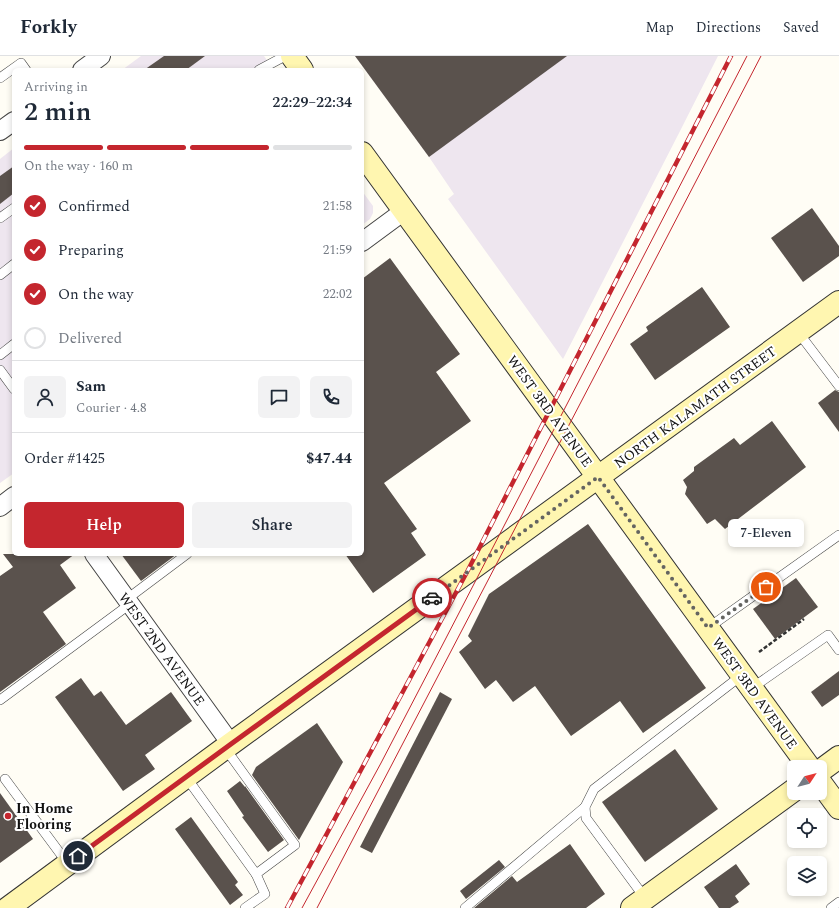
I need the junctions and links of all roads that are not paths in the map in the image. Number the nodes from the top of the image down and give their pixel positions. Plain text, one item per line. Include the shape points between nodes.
1 (101, 56) edge
2 (285, 56) edge
3 (292, 56) edge
4 (14, 68) edge
5 (25, 68) edge
6 (85, 68) edge
7 (263, 68) edge
8 (301, 68) edge
9 (12, 69) edge
10 (0, 78) edge
11 (12, 122) edge
12 (0, 131) edge
13 (364, 156) edge
14 (12, 209) edge
15 (404, 211) junction
16 (0, 218) edge
17 (364, 241) edge
18 (12, 266) edge
19 (0, 275) edge
20 (839, 302) edge
21 (798, 332) junction
22 (12, 346) edge
23 (0, 355) edge
24 (0, 370) edge
25 (12, 386) edge
26 (839, 386) edge
27 (598, 477) junction
28 (12, 498) edge
29 (0, 507) edge
30 (839, 535) edge
31 (95, 556) edge
32 (185, 556) edge
33 (128, 602) junction
34 (708, 628) junction
35 (839, 650) edge
36 (747, 682) junction
37 (0, 700) edge
38 (228, 746) junction
39 (839, 757) edge
40 (804, 760) edge
41 (827, 766) edge
42 (186, 777) junction
43 (5, 779) dead end
44 (827, 792) edge
45 (787, 795) edge
46 (585, 807) junction
47 (839, 808) edge
48 (68, 864) junction
49 (256, 874) junction
50 (839, 902) edge
51 (639, 903) edge
52 (8, 908) edge
53 (245, 908) edge
54 (465, 908) edge
55 (831, 908) edge

1 - 6 street
2 - 7 lane
3 - 8 main road
4 - 5 lane via 21,63
9 - 10 lane
11 - 12 street
13 - 15 main road, WEST 3RD AVENUE
14 - 16 lane
15 - 17 street
15 - 27 main road, WEST 3RD AVENUE
18 - 19 lane
20 - 21 main road, NORTH KALAMATH STREET
21 - 26 lane
21 - 27 main road, NORTH KALAMATH STREET
22 - 23 lane
24 - 25 lane
27 - 34 main road, WEST 3RD AVENUE
27 - 38 main road, NORTH KALAMATH STREET
28 - 29 street
30 - 34 lane
31 - 33 street, WEST 2ND AVENUE
32 - 33 lane
33 - 37 lane
33 - 38 street, WEST 2ND AVENUE
34 - 36 main road, WEST 3RD AVENUE
35 - 36 lane via 828,635
36 - 40 main road, WEST 3RD AVENUE
36 - 46 lane via 594,789
38 - 42 main road, NORTH KALAMATH STREET
38 - 49 lane via 295,845
39 - 41 main road
42 - 48 main road, NORTH KALAMATH STREET
42 - 49 lane
43 - 48 lane
44 - 47 main road
45 - 51 main road
46 - 51 lane via 586,818
46 - 54 lane
48 - 52 main road, NORTH KALAMATH STREET
49 - 53 lane via 264,894
50 - 55 lane

